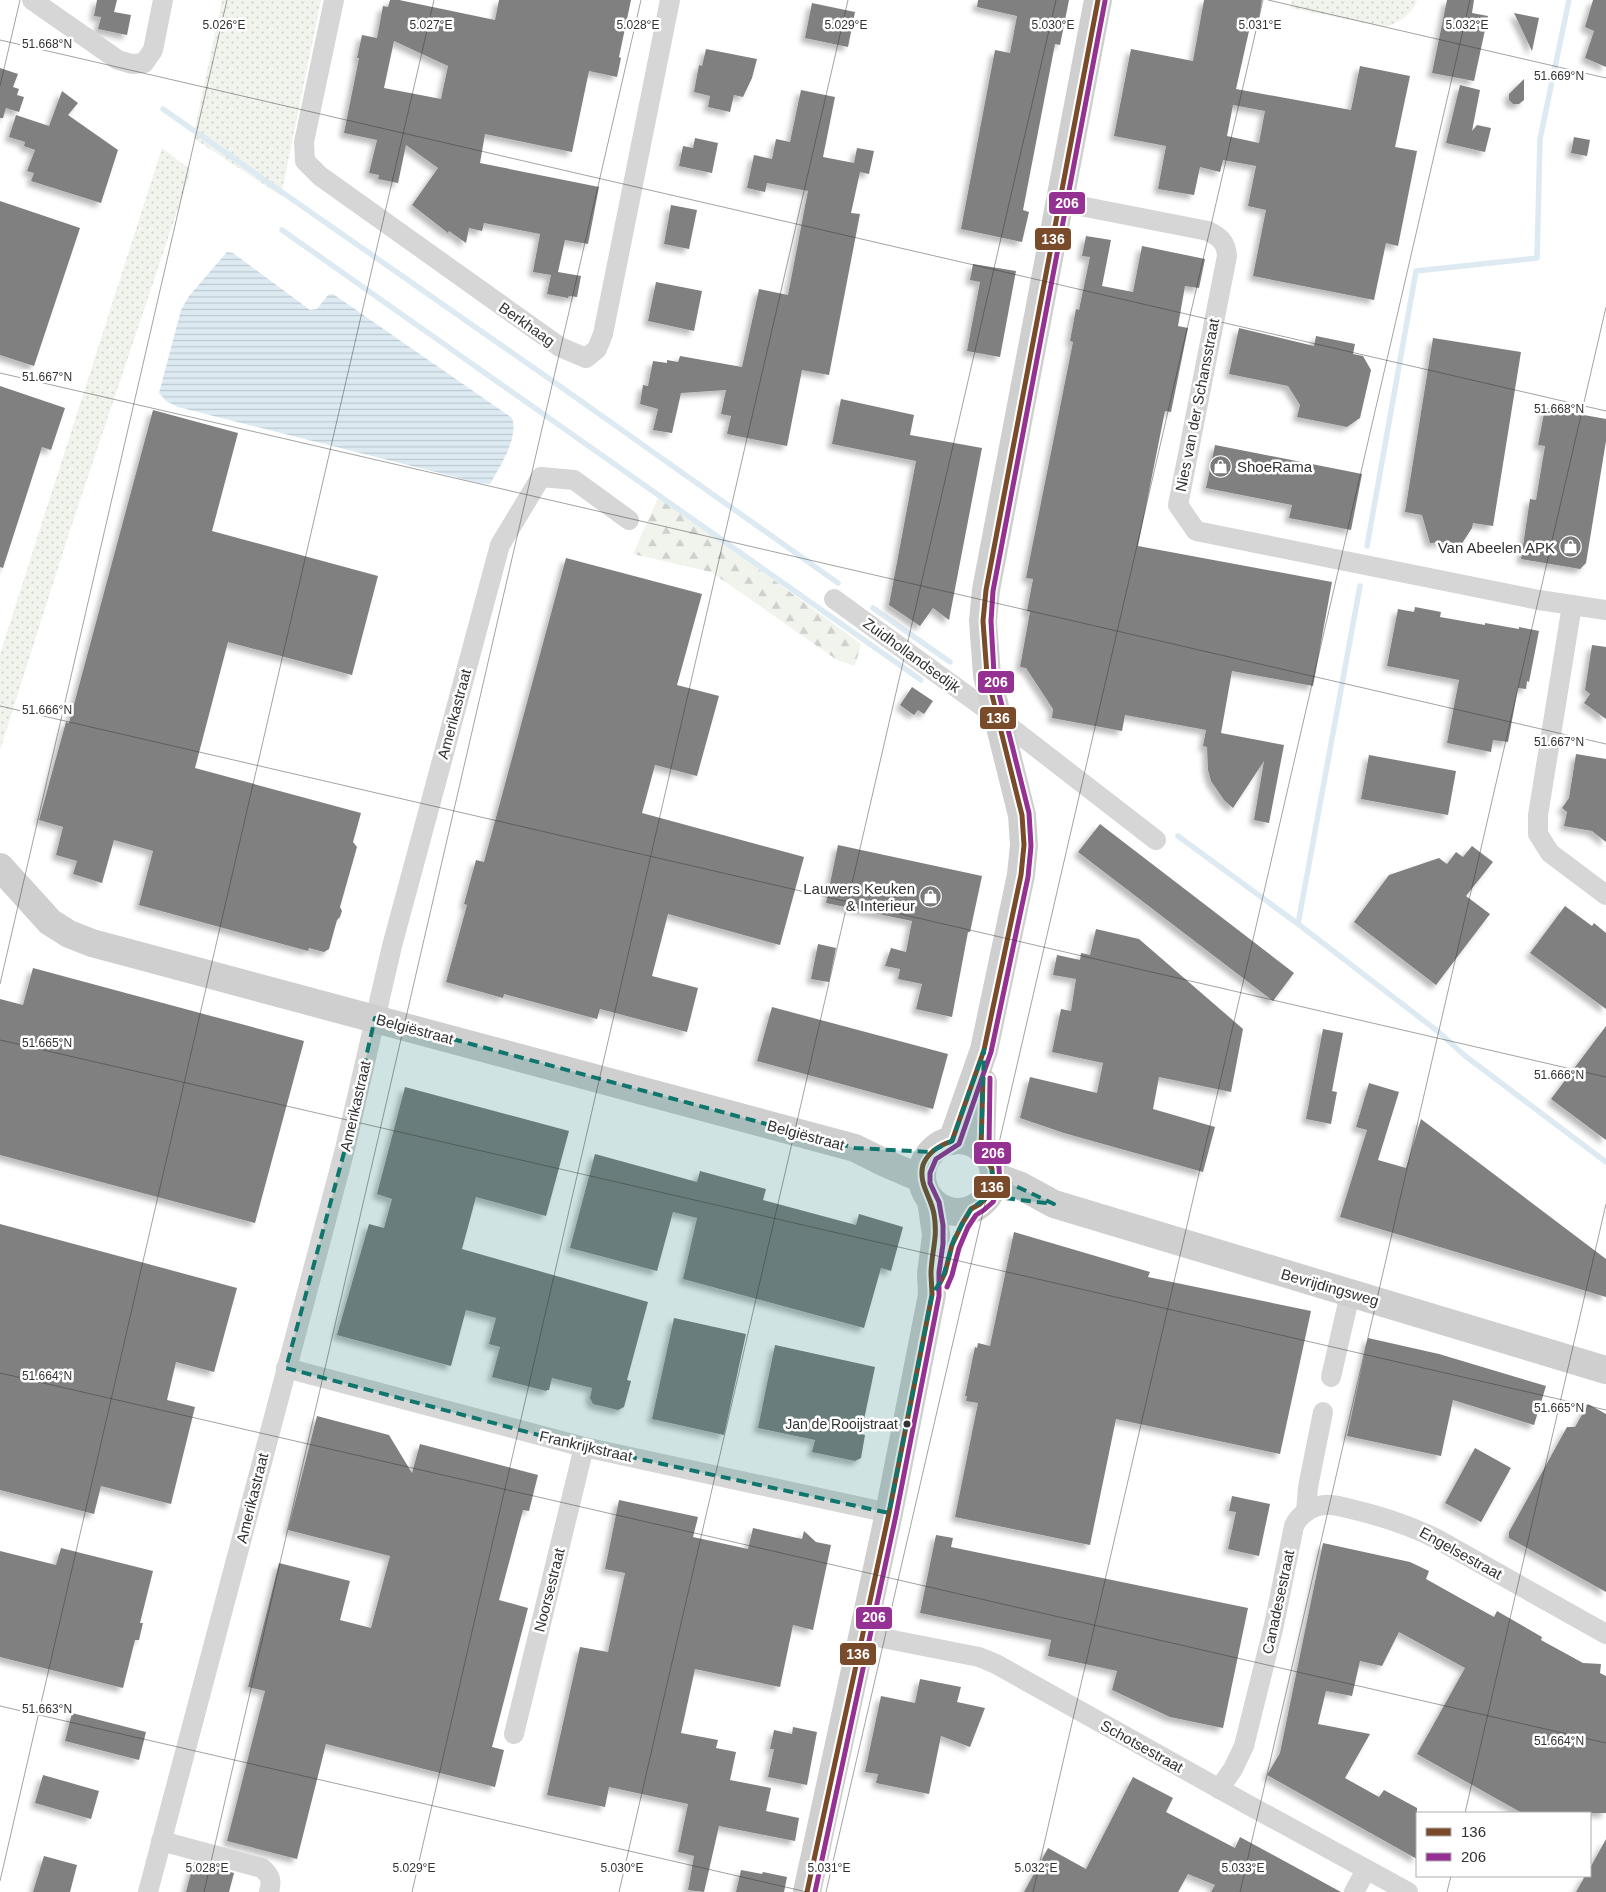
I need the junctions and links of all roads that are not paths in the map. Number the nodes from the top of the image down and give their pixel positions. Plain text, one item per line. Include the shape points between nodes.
1 (32, 0) edge
2 (164, 0) edge
3 (334, 0) edge
4 (670, 0) edge
5 (1098, 0) edge
6 (1060, 202) junction
7 (629, 520) dead end
8 (834, 599) dead end
9 (1572, 605) junction
10 (1606, 610) edge
11 (997, 717) junction
12 (1156, 840) dead end
13 (0, 867) edge
14 (1606, 895) edge
15 (375, 1018) junction
16 (984, 1050) junction
17 (942, 1147) junction
18 (855, 1148) junction
19 (981, 1149) junction
20 (926, 1189) junction
21 (984, 1194) junction
22 (1350, 1294) junction
23 (932, 1295) junction
24 (286, 1368) junction
25 (1606, 1370) edge
26 (1331, 1377) dead end
27 (1323, 1412) dead end
28 (584, 1446) junction
29 (1306, 1512) junction
30 (888, 1513) junction
31 (862, 1634) junction
32 (1606, 1634) edge
33 (514, 1734) dead end
34 (1219, 1788) junction
35 (162, 1842) junction
36 (1366, 1870) junction
37 (148, 1892) edge
38 (269, 1892) edge
39 (807, 1892) edge
40 (1354, 1892) edge
41 (1408, 1892) edge

1 - 2 street via 118,60 139,64 148,60 153,50
3 - 4 street, Berkhaag via 304,142 305,161 320,176 560,347 586,358 598,350 603,334
5 - 6 street
6 - 9 street, Nies van der Schansstraat via 1208,231 1226,246 1227,256 1178,505 1196,531
6 - 11 street via 986,590 983,621 987,675
7 - 15 street, Amerikastraat via 574,480 541,477 500,545
8 - 11 street, Zuidhollandsedijk
9 - 10 street, Nies van der Schansstraat
9 - 14 street via 1538,815 1538,834 1550,853
11 - 12 street, Zuidhollandsedijk
11 - 16 street via 1022,815 1024,844 1021,874
13 - 15 street, Belgiëstraat via 50,922 69,934 92,943
15 - 18 street, Belgiëstraat
15 - 24 street, Amerikastraat via 345,1149
16 - 17 street
16 - 19 street
17 - 18 street, Belgiëstraat
17 - 19 street via 965,1141
17 - 20 street via 923,1168
18 - 20 street, Belgiëstraat
19 - 21 street via 992,1166
20 - 21 street via 939,1207 961,1212
20 - 23 street via 936,1235
21 - 22 street, Bevrijdingsweg via 1016,1202 1054,1204
21 - 23 street via 954,1239 944,1277
22 - 25 street, Bevrijdingsweg
22 - 26 street
23 - 30 street
24 - 28 street, Frankrijkstraat
24 - 35 street, Amerikastraat
27 - 29 street, Canadesestraat
28 - 30 street, Frankrijkstraat
28 - 33 street, Noorsestraat
29 - 32 street, Engelsestraat via 1324,1505 1340,1506 1410,1526
29 - 34 street, Canadesestraat via 1294,1526 1244,1746
30 - 31 street
31 - 34 street, Schotsestraat via 989,1661
31 - 39 street
34 - 36 street, Schotsestraat
35 - 37 street, Amerikastraat
35 - 38 street via 262,1868 272,1881
36 - 40 street
36 - 41 street, Schotsestraat

